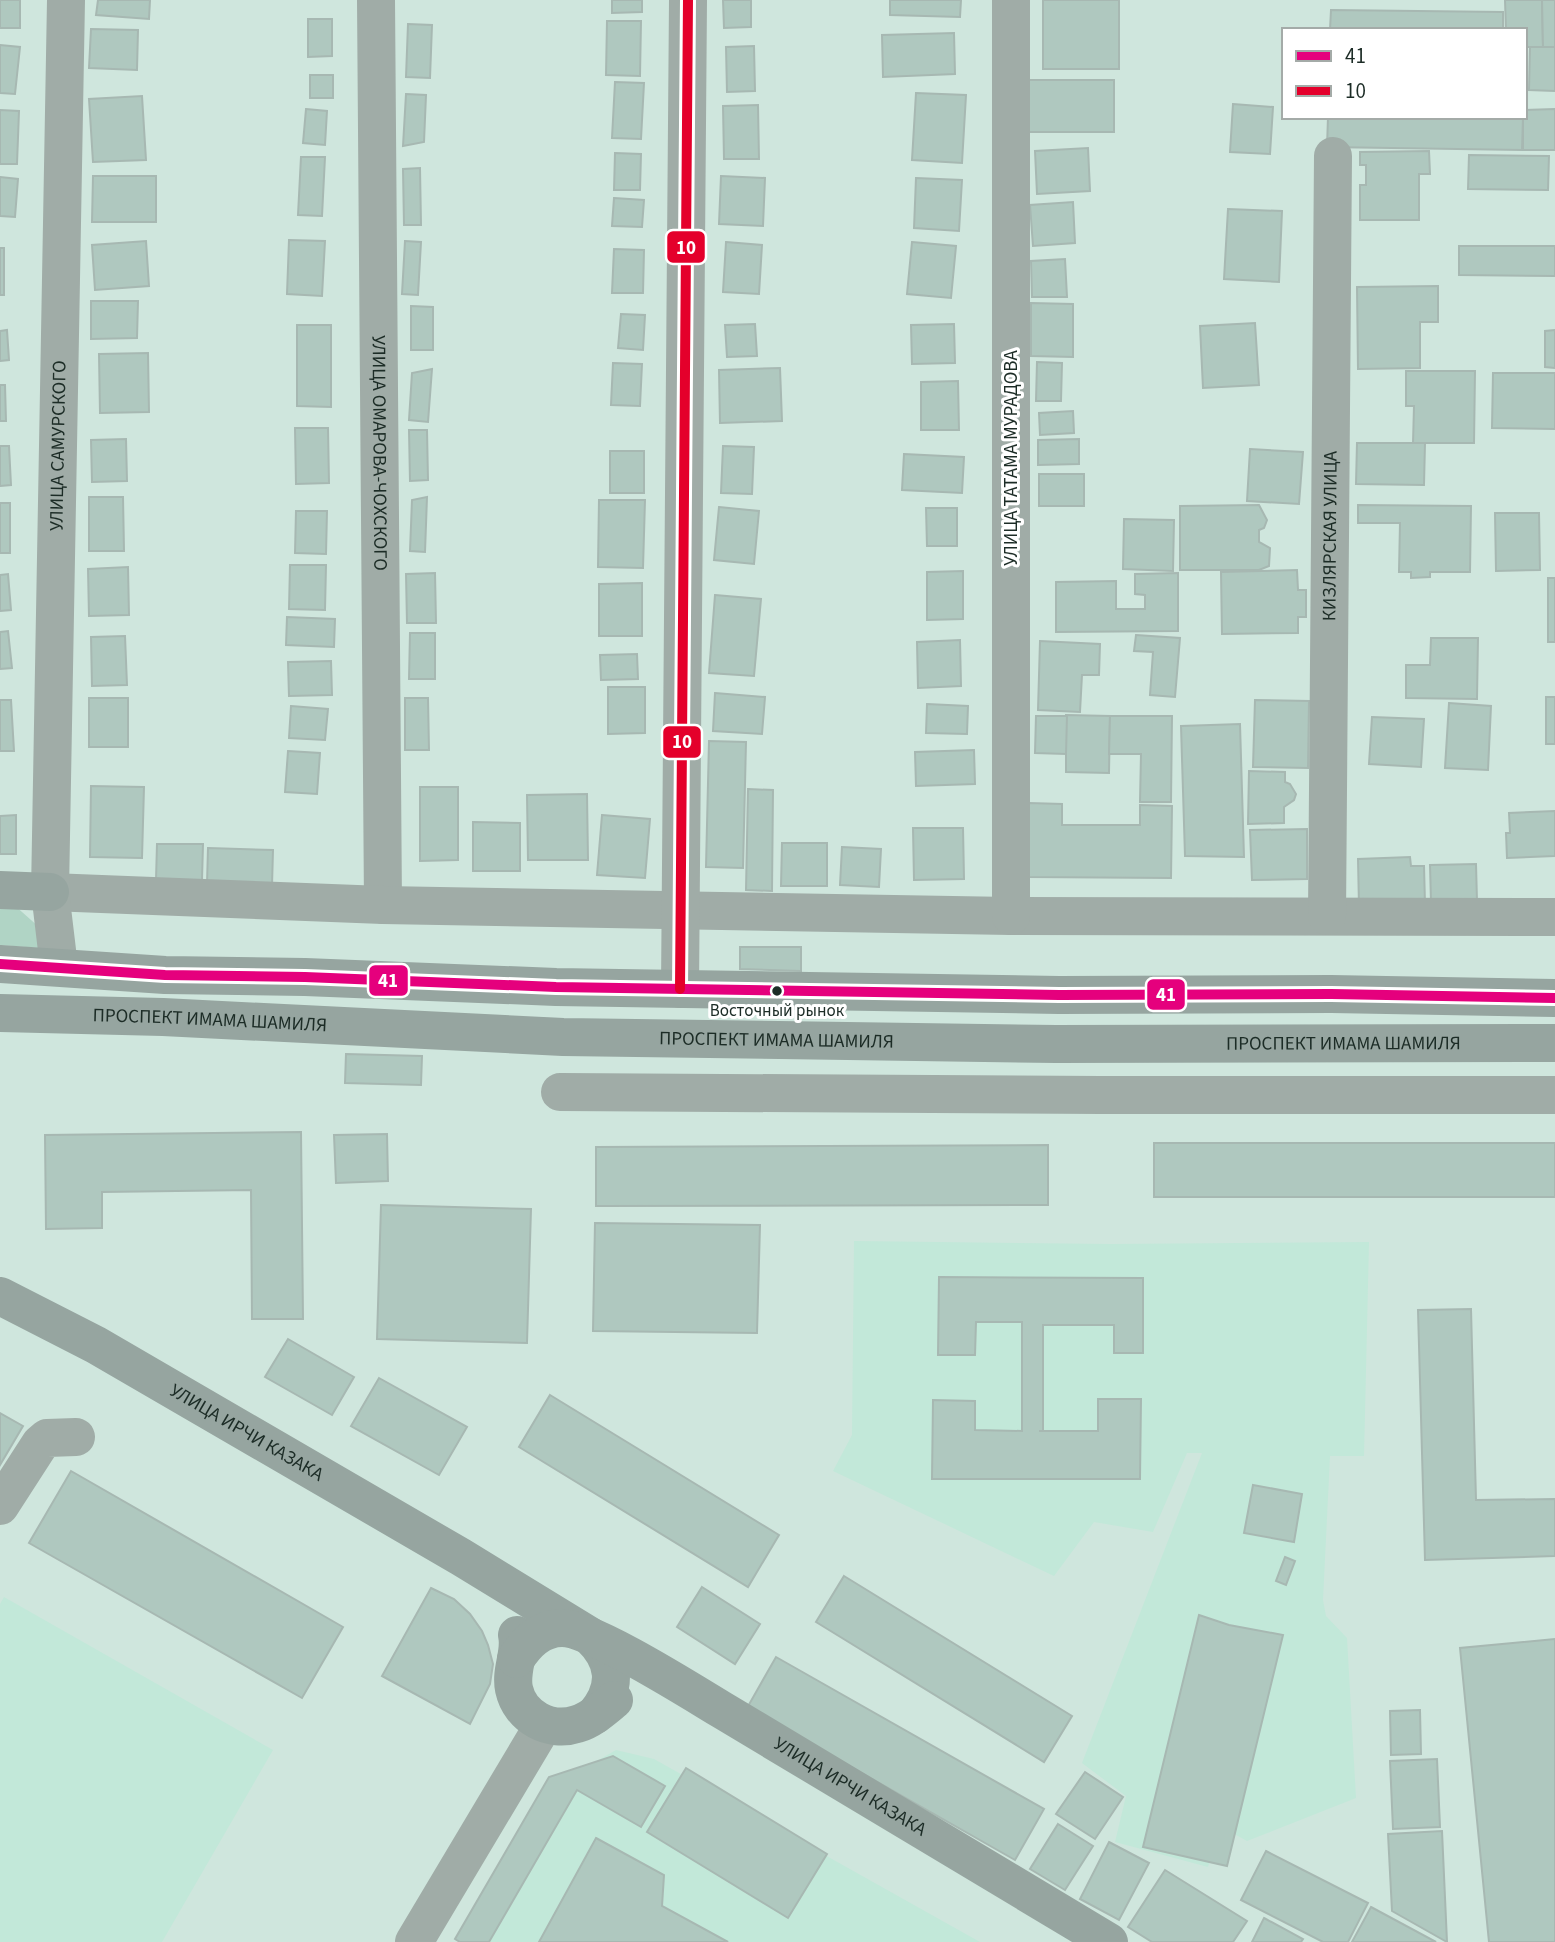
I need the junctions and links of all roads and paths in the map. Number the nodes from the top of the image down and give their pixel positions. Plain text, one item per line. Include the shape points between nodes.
1 (66, 0) edge
2 (376, 0) edge
3 (688, 0) edge
4 (1011, 0) edge
5 (1333, 156) dead end
6 (0, 890) edge
7 (50, 892) junction
8 (383, 905) junction
9 (680, 910) junction
10 (1011, 916) junction
11 (1326, 916) junction
12 (1555, 917) edge
13 (0, 964) edge
14 (59, 967) junction
15 (680, 989) junction
16 (1555, 998) edge
17 (0, 1013) edge
18 (1555, 1043) edge
19 (560, 1092) dead end
20 (1555, 1095) edge
21 (0, 1296) edge
22 (76, 1437) dead end
23 (0, 1506) edge
24 (490, 1576) junction
25 (590, 1636) junction
26 (516, 1659) junction
27 (671, 1679) junction
28 (595, 1715) junction
29 (544, 1724) junction
30 (414, 1942) edge
31 (1109, 1942) edge

1 - 7 street, УЛИЦА САМУРСКОГО
2 - 8 street, УЛИЦА ОМАРОВА-ЧОХСКОГО
3 - 9 street
4 - 10 street, УЛИЦА ТАТАМА МУРАДОВА
5 - 11 street, КИЗЛЯРСКАЯ УЛИЦА
6 - 7 main road
7 - 8 street
7 - 14 street, УЛИЦА САМУРСКОГО
8 - 9 street
9 - 10 street
9 - 15 street
10 - 11 street
11 - 12 street
13 - 14 main road
14 - 15 main road via 165,975
15 - 16 main road
17 - 18 main road, ПРОСПЕКТ ИМАМА ШАМИЛЯ via 563,1037 1056,1044
19 - 20 street
21 - 24 main road, УЛИЦА ИРЧИ КАЗАКА via 96,1345
22 - 23 street via 47,1438 40,1444
24 - 25 main road, УЛИЦА ИРЧИ КАЗАКА
24 - 26 main road via 516,1624
25 - 26 main road via 563,1628 543,1632 527,1643
25 - 27 main road, УЛИЦА ИРЧИ КАЗАКА
25 - 28 main road via 601,1647 612,1674 608,1696
26 - 29 main road via 512,1675 517,1697 531,1716
27 - 28 main road via 617,1698
27 - 31 main road, УЛИЦА ИРЧИ КАЗАКА
28 - 29 main road via 562,1727
29 - 30 street

